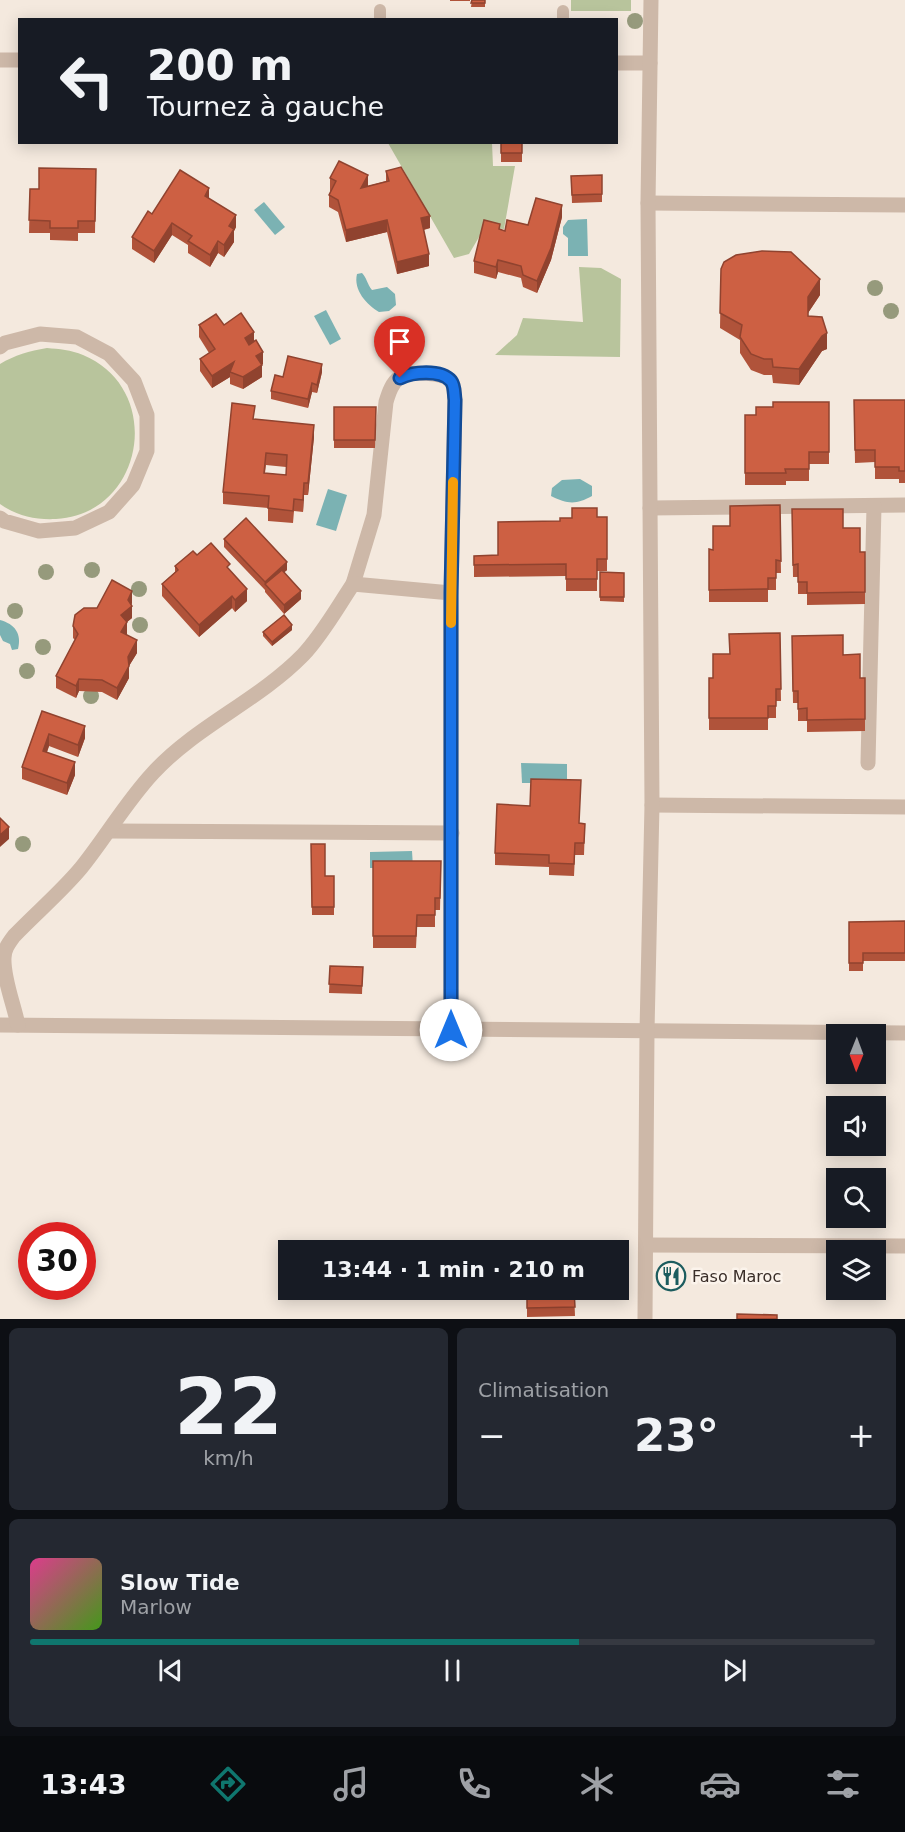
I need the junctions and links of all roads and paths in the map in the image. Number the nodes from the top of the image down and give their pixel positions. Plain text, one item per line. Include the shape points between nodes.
1 (651, 0) edge
2 (0, 60) edge
3 (18, 60) edge
4 (618, 63) edge
5 (650, 63) junction
6 (648, 203) junction
7 (905, 205) edge
8 (0, 347) edge
9 (905, 505) edge
10 (874, 506) junction
11 (650, 508) junction
12 (0, 519) edge
13 (352, 584) junction
14 (451, 593) junction
15 (868, 763) dead end
16 (652, 805) junction
17 (905, 807) edge
18 (110, 831) junction
19 (452, 833) junction
20 (0, 1025) edge
21 (18, 1025) junction
22 (451, 1030) junction
23 (647, 1031) junction
24 (905, 1033) edge
25 (646, 1245) junction
26 (905, 1246) edge
27 (645, 1319) edge

1 - 5 street
2 - 3 street
4 - 5 street
5 - 6 street
6 - 7 street
6 - 11 street
8 - 12 street via 40,334 77,337 109,354 134,381 147,415 147,451 133,485 109,512 75,528 39,531
9 - 10 street
10 - 11 street
10 - 15 street
11 - 16 street
13 - 14 street
13 - 14 street via 374,515 389,392 406,375 434,374 445,376 454,387
13 - 18 street via 303,654 270,684 153,772
14 - 19 street
16 - 17 street
16 - 23 street
18 - 19 street
18 - 21 street via 6,947 5,970
19 - 22 street
20 - 21 street
21 - 22 street
22 - 23 street
23 - 24 street
23 - 25 street
25 - 26 street
25 - 27 street

